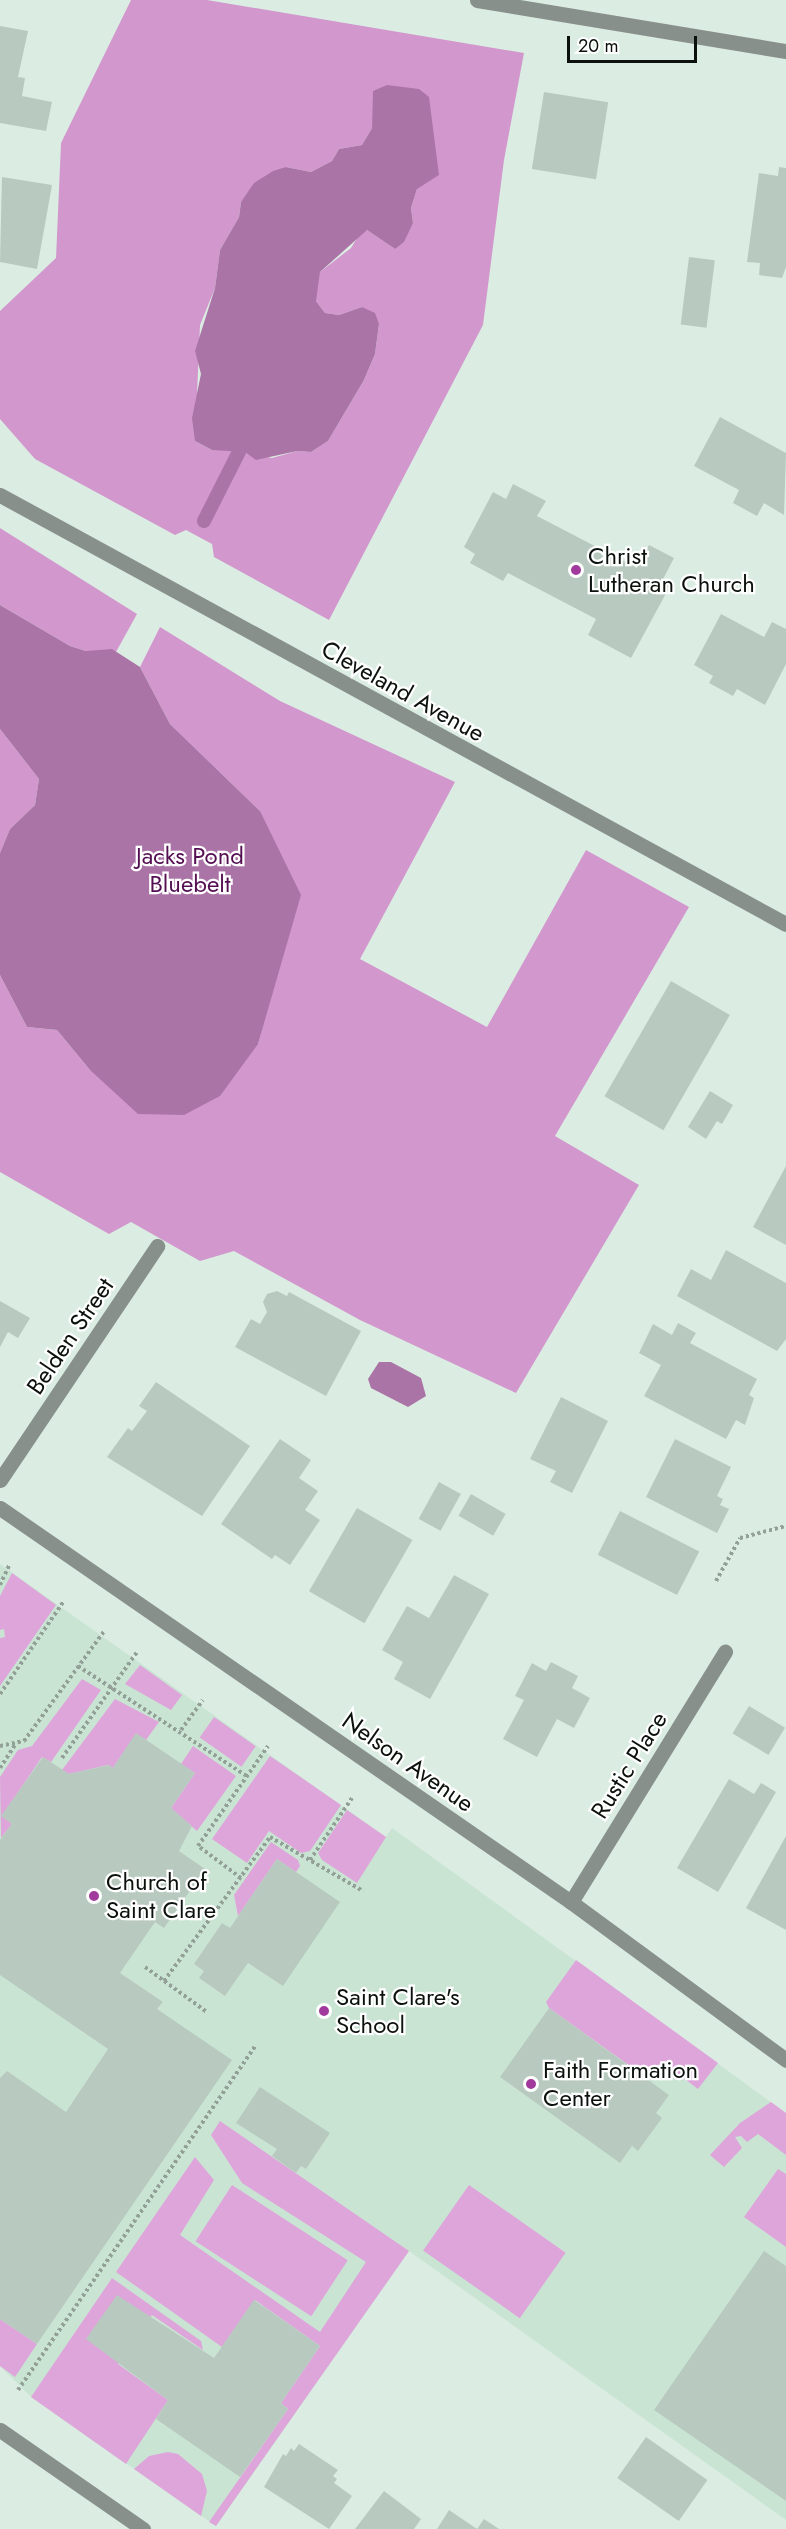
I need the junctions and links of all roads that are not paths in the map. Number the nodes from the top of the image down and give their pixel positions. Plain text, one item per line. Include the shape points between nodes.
1 (477, 0) edge
2 (786, 51) edge
3 (0, 495) edge
4 (786, 924) edge
5 (157, 1246) dead end
6 (0, 1480) edge
7 (0, 1508) edge
8 (725, 1652) dead end
9 (571, 1902) junction
10 (786, 2060) edge
11 (0, 2430) edge
12 (143, 2529) edge

1 - 2 street
3 - 4 street, Cleveland Avenue
5 - 6 street, Belden Street
7 - 9 street, Nelson Avenue
8 - 9 street, Rustic Place
9 - 10 street, Nelson Avenue
11 - 12 street

